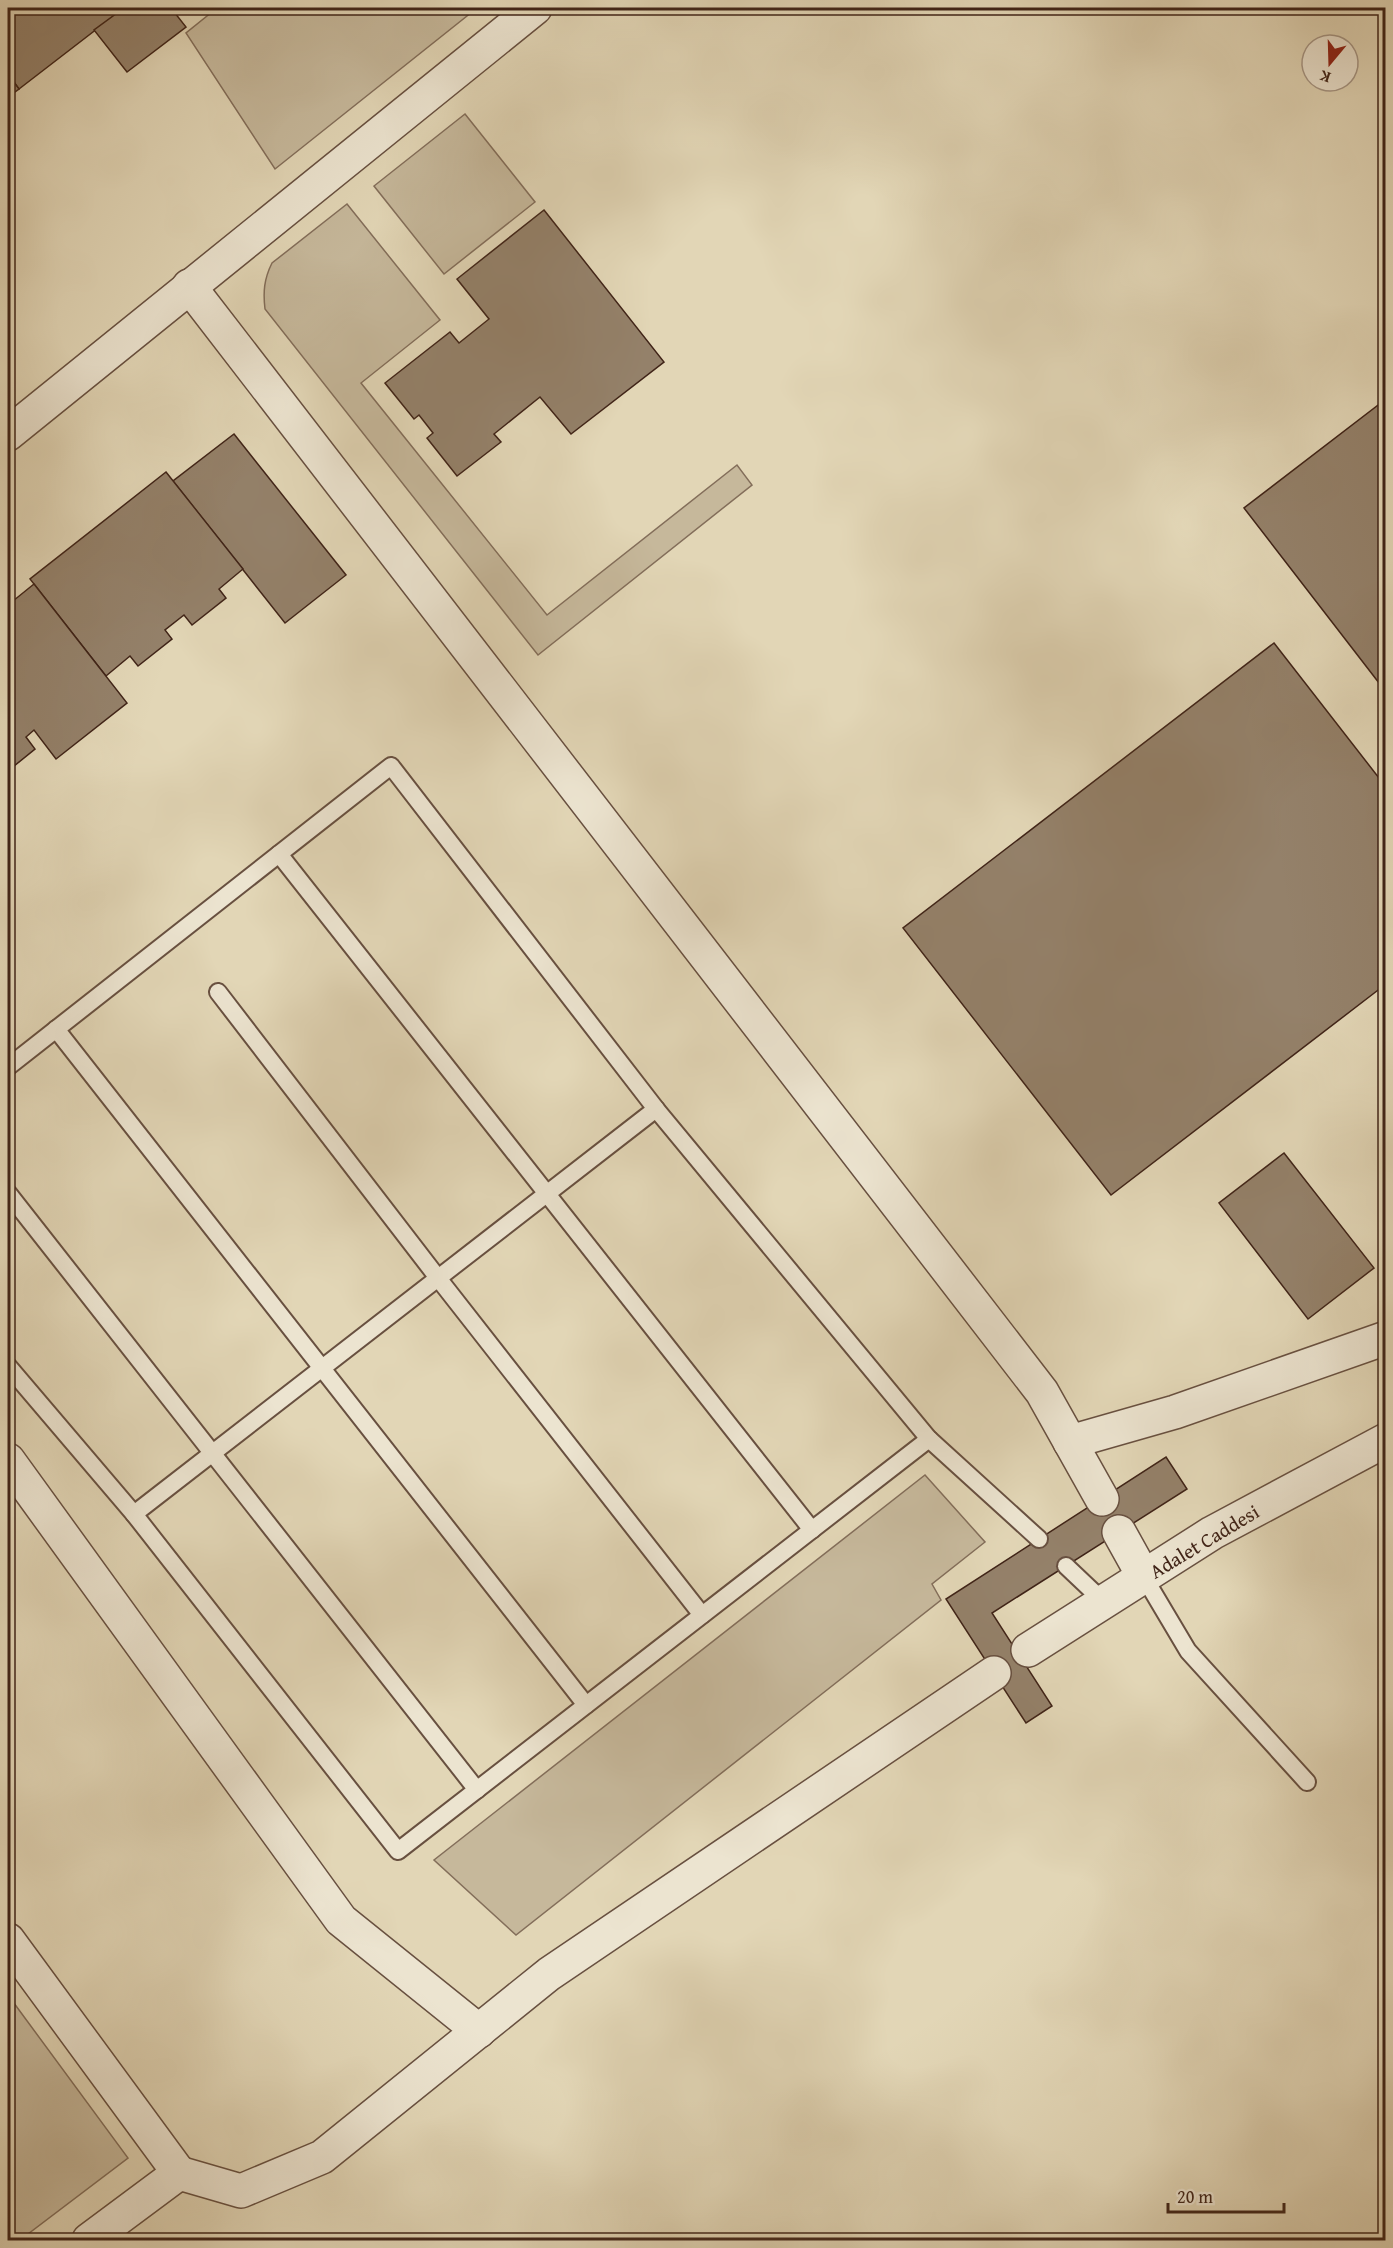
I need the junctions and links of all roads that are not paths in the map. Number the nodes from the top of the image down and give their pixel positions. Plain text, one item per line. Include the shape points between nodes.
1 (535, 8) edge
2 (189, 286) junction
3 (8, 434) edge
4 (279, 854) junction
5 (218, 992) dead end
6 (56, 1029) junction
7 (8, 1067) edge
8 (656, 1109) junction
9 (8, 1193) edge
10 (548, 1193) junction
11 (438, 1278) junction
12 (1386, 1338) edge
13 (8, 1366) edge
14 (322, 1368) junction
15 (929, 1439) junction
16 (1386, 1440) edge
17 (1070, 1442) junction
18 (213, 1452) junction
19 (8, 1460) edge
20 (1102, 1499) dead end
21 (134, 1514) junction
22 (812, 1530) junction
23 (1119, 1532) dead end
24 (1039, 1539) dead end
25 (1066, 1566) dead end
26 (1144, 1577) junction
27 (1104, 1602) junction
28 (702, 1615) junction
29 (586, 1705) junction
30 (1307, 1782) dead end
31 (477, 1790) junction
32 (8, 1940) edge
33 (479, 2031) junction
34 (179, 2173) junction
35 (89, 2241) edge

1 - 2 street
2 - 3 street
2 - 17 street via 1042,1392
4 - 6 lane
4 - 8 lane via 391,766
4 - 10 lane
5 - 11 lane
6 - 7 lane
6 - 14 lane
8 - 10 lane
8 - 15 lane
9 - 18 lane
10 - 11 lane
10 - 22 lane
11 - 14 lane
11 - 28 lane
12 - 17 street via 1186,1409
13 - 21 lane
14 - 18 lane
14 - 29 lane
15 - 22 lane
15 - 24 lane
16 - 26 street, Adalet Caddesi via 1212,1533
17 - 20 street
18 - 21 lane
18 - 31 lane
19 - 33 street via 341,1920
21 - 31 lane via 398,1851
22 - 28 lane
23 - 26 street
25 - 27 lane
26 - 27 street, Adalet Caddesi
26 - 30 lane via 1188,1651
27 - 33 street, Adalet Caddesi via 549,1974
28 - 29 lane
29 - 31 lane
32 - 34 street
33 - 34 street, Adalet Caddesi via 322,2157 241,2191
34 - 35 street

